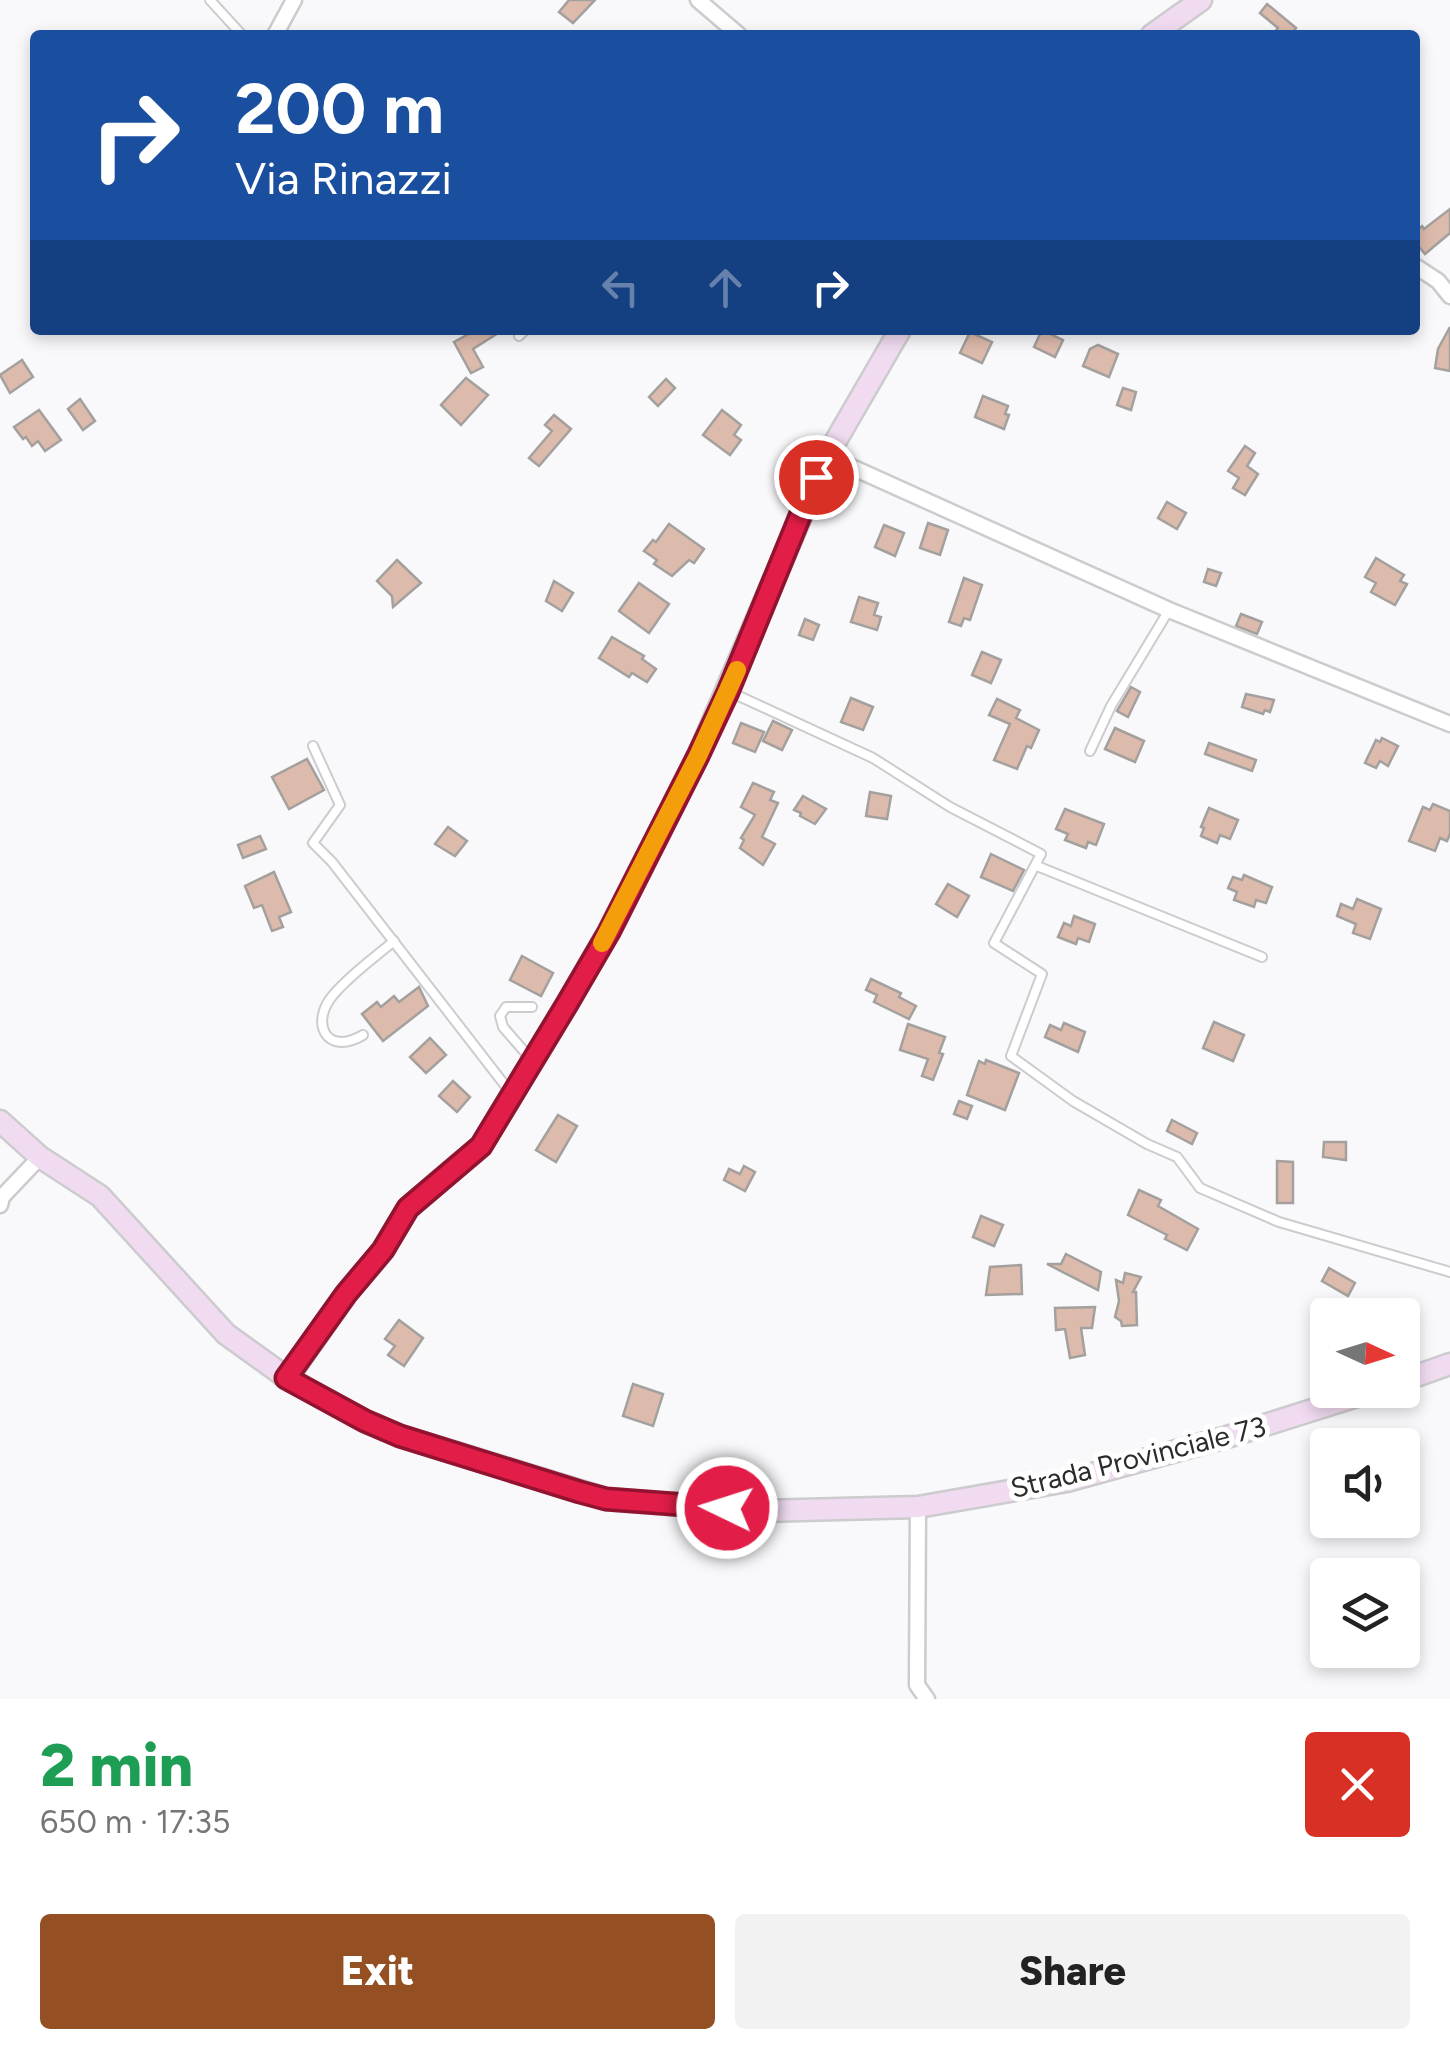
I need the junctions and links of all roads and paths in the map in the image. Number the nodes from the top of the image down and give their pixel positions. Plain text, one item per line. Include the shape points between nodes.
1 (210, 0) edge
2 (294, 0) edge
3 (698, 0) edge
4 (1201, 0) edge
5 (237, 30) edge
6 (278, 30) edge
7 (734, 30) edge
8 (1159, 30) edge
9 (1420, 269) edge
10 (1450, 296) edge
11 (897, 335) edge
12 (827, 456) junction
13 (1169, 610) junction
14 (728, 692) junction
15 (1450, 724) edge
16 (313, 746) dead end
17 (1090, 751) dead end
18 (1036, 866) junction
19 (394, 941) junction
20 (1262, 957) dead end
21 (532, 1007) dead end
22 (362, 1035) dead end
23 (532, 1061) junction
24 (512, 1095) junction
25 (0, 1121) edge
26 (40, 1157) junction
27 (0, 1205) edge
28 (1450, 1272) edge
29 (1450, 1364) edge
30 (1420, 1375) edge
31 (286, 1378) junction
32 (1319, 1408) edge
33 (918, 1507) junction
34 (927, 1699) edge

1 - 5 lane
2 - 6 street
3 - 7 street
4 - 8 street
9 - 10 street
11 - 12 street
12 - 13 street
12 - 14 street
13 - 15 street
13 - 17 lane
14 - 18 lane via 873,758 950,808 1041,854
14 - 23 street via 609,932
16 - 19 lane via 340,805 313,843
18 - 20 lane
18 - 28 lane via 994,944 1042,974 1011,1056 1072,1100 1176,1157 1200,1188 1278,1222
19 - 22 lane via 324,1009 326,1036 348,1044
19 - 24 lane
21 - 23 lane via 506,1007 500,1016
23 - 24 street
24 - 31 street via 481,1146 408,1208
25 - 26 street, Strada Provinciale 73
26 - 27 street
26 - 31 street, Strada Provinciale 73 via 100,1196 226,1334
29 - 30 street
31 - 33 street, Strada Provinciale 73 via 400,1436 606,1499 759,1511
32 - 33 street, Strada Provinciale 73 via 1068,1481
33 - 34 street via 917,1685

